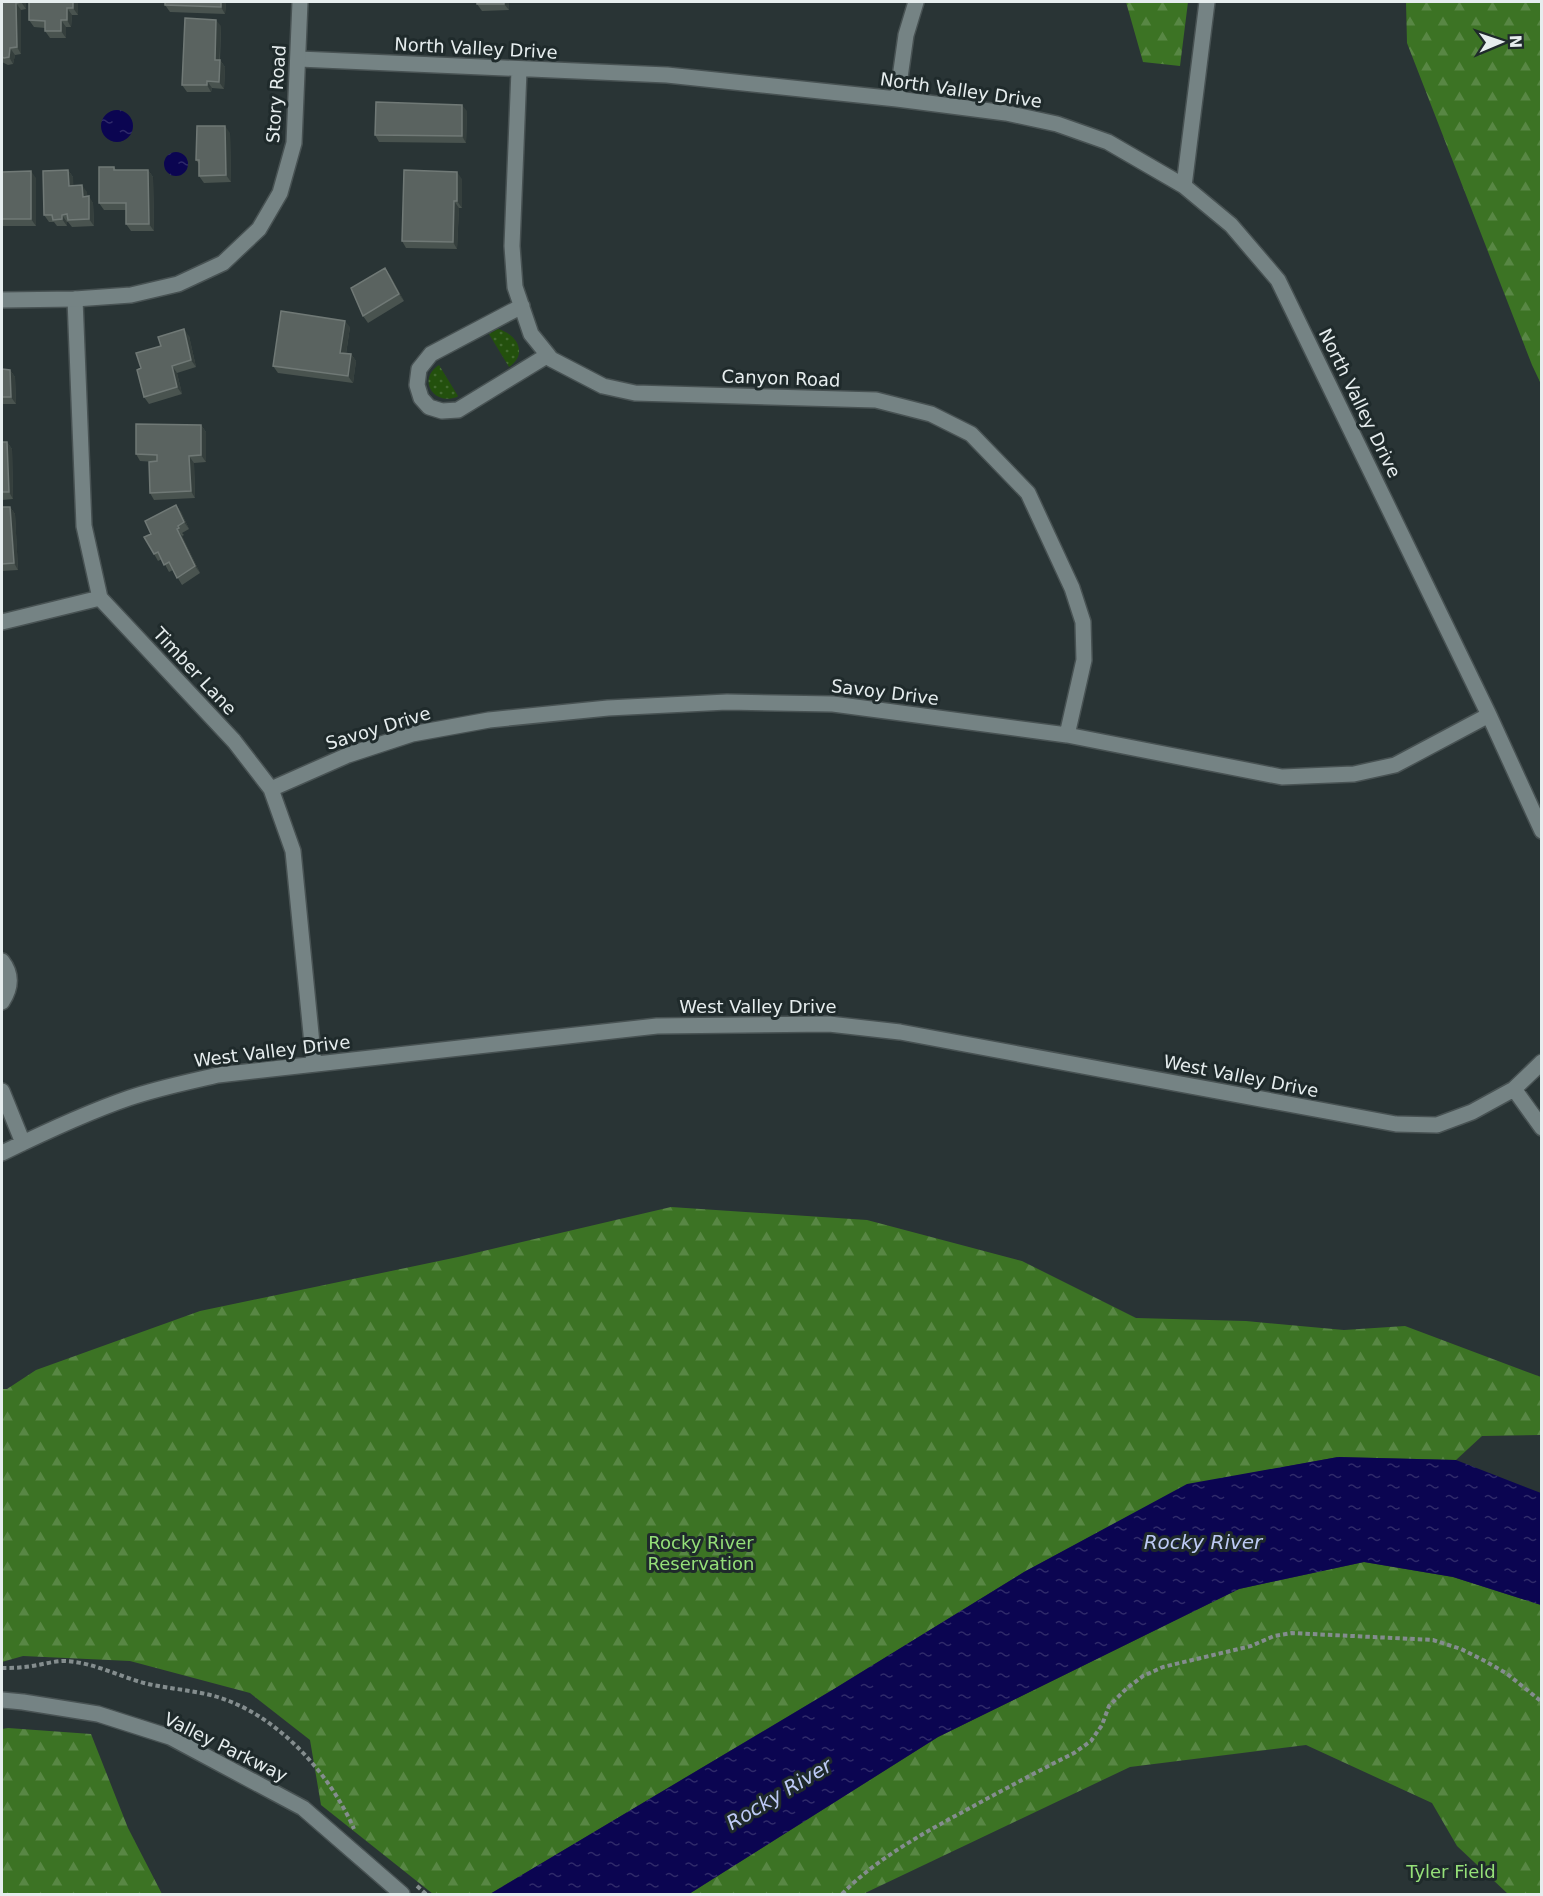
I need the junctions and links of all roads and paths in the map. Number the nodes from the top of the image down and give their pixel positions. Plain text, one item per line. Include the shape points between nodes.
1 (300, 2) edge
2 (916, 2) edge
3 (1207, 2) edge
4 (299, 59) junction
5 (519, 70) junction
6 (897, 99) junction
7 (1184, 186) junction
8 (75, 299) junction
9 (2, 300) edge
10 (522, 306) junction
11 (548, 355) junction
12 (100, 598) junction
13 (2, 622) edge
14 (1489, 715) junction
15 (1067, 735) junction
16 (271, 789) junction
17 (1542, 831) edge
18 (2, 961) edge
19 (2, 1002) edge
20 (1542, 1062) edge
21 (314, 1064) junction
22 (1514, 1089) junction
23 (2, 1091) edge
24 (1542, 1128) edge
25 (23, 1143) junction
26 (2, 1153) edge
27 (2, 1668) edge
28 (2, 1700) edge
29 (1542, 1702) edge
30 (360, 1835) dead end
31 (416, 1885) dead end
32 (402, 1894) edge
33 (426, 1894) edge
34 (842, 1894) edge

1 - 4 street, Story Road
2 - 6 street via 906,35
3 - 7 street
4 - 5 street, North Valley Drive
4 - 8 street, Story Road via 294,143 280,193 259,229 223,263 178,284 131,295
5 - 6 street, North Valley Drive via 667,75
5 - 10 street, Canyon Road via 512,246 515,287
6 - 7 street, North Valley Drive via 1057,124 1108,142
7 - 14 street, North Valley Drive via 1231,225 1278,280
8 - 9 street, Story Road
8 - 12 street via 84,526
10 - 11 street, Canyon Road via 531,334
10 - 11 street via 431,354 419,369 417,385 421,398 429,407 458,410
11 - 15 street, Canyon Road via 603,386 635,393 876,400 931,414 971,434 1028,493 1072,588 1083,622 1084,660
12 - 13 street
12 - 16 street, Timber Lane via 234,741
14 - 15 street, Savoy Drive via 1395,765 1354,774 1282,777
14 - 17 street, North Valley Drive
15 - 16 street, Savoy Drive via 833,704 728,702 608,708 489,720 412,734 348,754
16 - 21 street, Timber Lane via 293,851
18 - 19 street via 9,982
20 - 22 street
21 - 22 street, West Valley Drive via 657,1026 829,1024 900,1032 1396,1124 1437,1125 1472,1112
21 - 25 street, West Valley Drive via 174,1084 99,1110
22 - 24 street
23 - 25 street
25 - 26 street, West Valley Drive
27 - 30 path via 65,1661 229,1701 262,1717 288,1737 338,1798
28 - 32 street, Valley Parkway via 98,1714 170,1737 303,1808
29 - 34 path via 1506,1673 1461,1649 1433,1640 1318,1633 1274,1636 1143,1676 1109,1706 1091,1741 1074,1754 931,1829 875,1866
31 - 33 path

